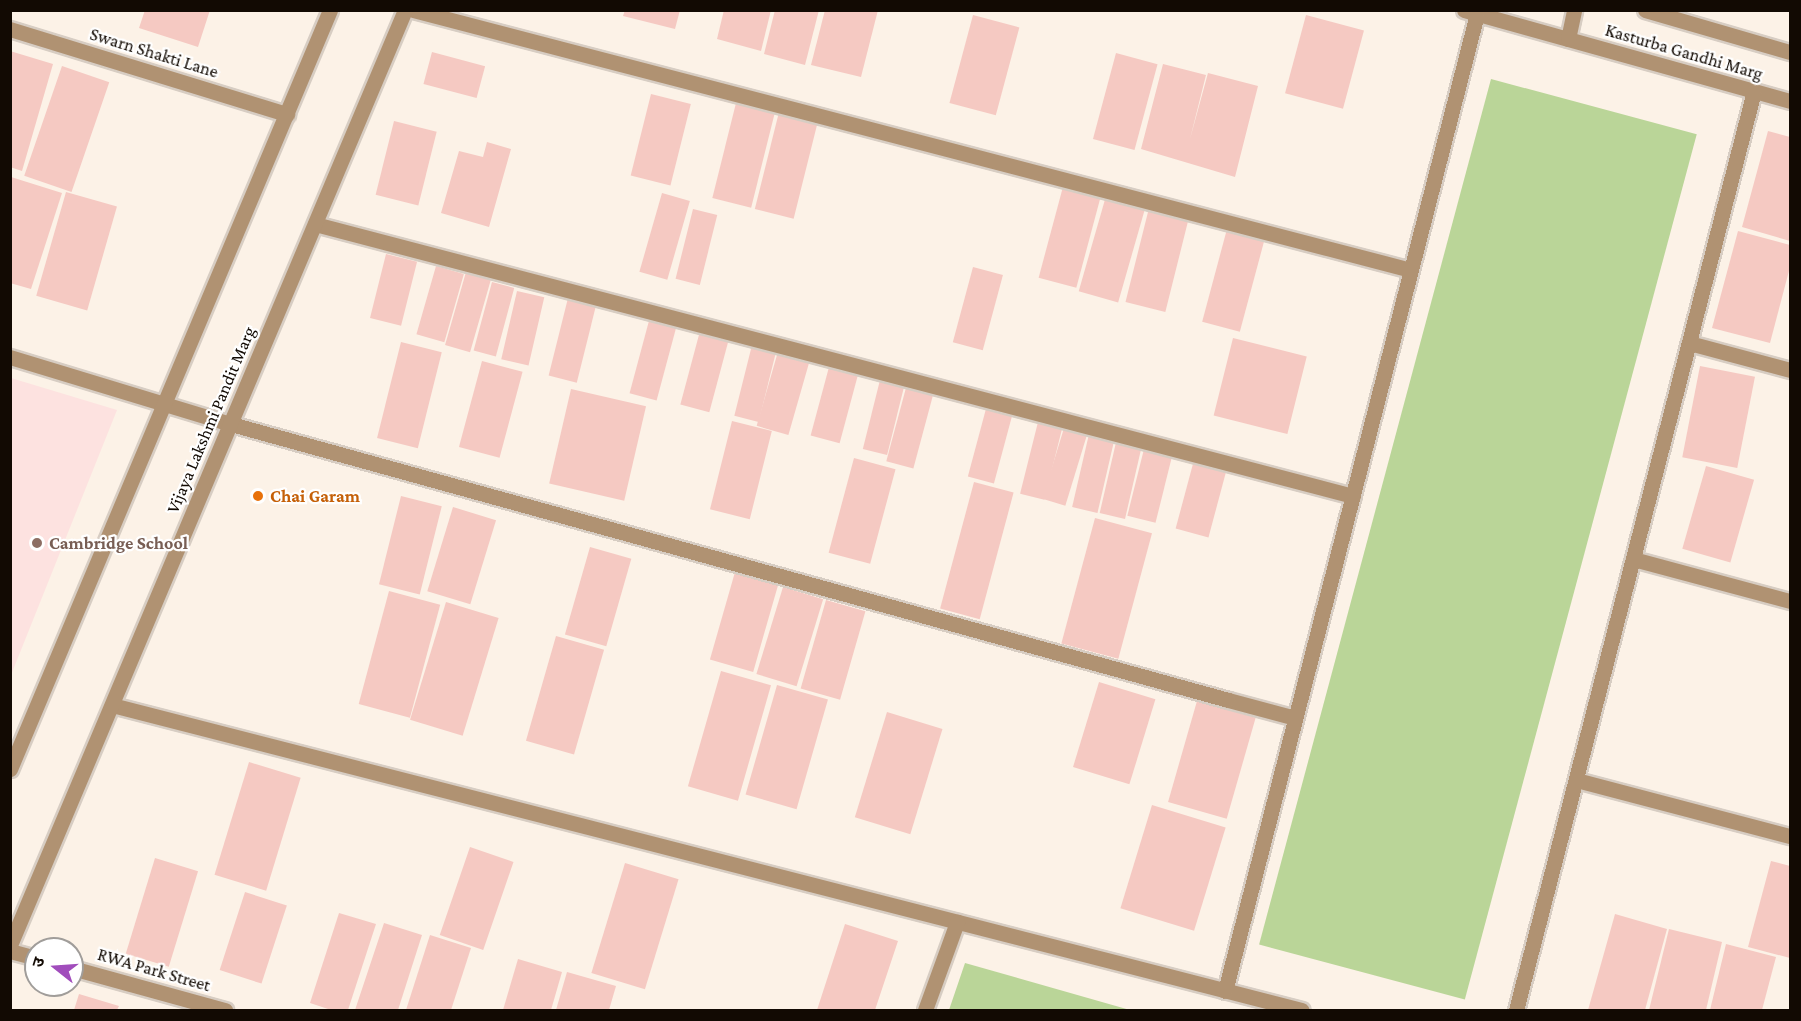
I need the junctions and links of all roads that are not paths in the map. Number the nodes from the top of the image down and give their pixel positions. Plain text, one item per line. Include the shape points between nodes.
1 (330, 10) edge
2 (405, 10) edge
3 (413, 10) edge
4 (1574, 10) edge
5 (1645, 10) edge
6 (1470, 12) edge
7 (10, 29) edge
8 (1568, 39) junction
9 (1791, 51) edge
10 (1754, 91) junction
11 (1791, 102) edge
12 (287, 114) junction
13 (315, 224) junction
14 (1411, 270) junction
15 (1689, 343) junction
16 (10, 357) edge
17 (1791, 370) edge
18 (165, 404) junction
19 (231, 424) junction
20 (1353, 496) junction
21 (1633, 559) junction
22 (1791, 601) edge
23 (112, 705) junction
24 (1295, 718) junction
25 (10, 769) edge
26 (1576, 780) junction
27 (1791, 836) edge
28 (957, 922) junction
29 (10, 945) edge
30 (84, 971) edge
31 (1225, 991) junction
32 (225, 1011) edge
33 (925, 1011) edge
34 (1302, 1011) edge
35 (1516, 1011) edge

1 - 12 street
2 - 13 street, Vijaya Lakshmi Pandit Marg
3 - 14 street
4 - 8 street
5 - 9 street, Kasturba Gandhi Marg
6 - 8 street, Kasturba Gandhi Marg
6 - 14 street
7 - 12 street, Swarn Shakti Lane
8 - 10 street, Kasturba Gandhi Marg
10 - 11 street, Kasturba Gandhi Marg
10 - 15 street
12 - 18 street
13 - 19 street, Vijaya Lakshmi Pandit Marg
13 - 20 street
14 - 20 street
15 - 17 street
15 - 21 street
16 - 18 street
18 - 19 street
18 - 25 street
19 - 23 street, Vijaya Lakshmi Pandit Marg
19 - 24 street
20 - 24 street
21 - 22 street
21 - 26 street
23 - 28 street
23 - 29 street, Vijaya Lakshmi Pandit Marg
24 - 31 street
26 - 27 street
26 - 35 street
28 - 31 street
28 - 33 street
30 - 32 street, RWA Park Street
31 - 34 street

